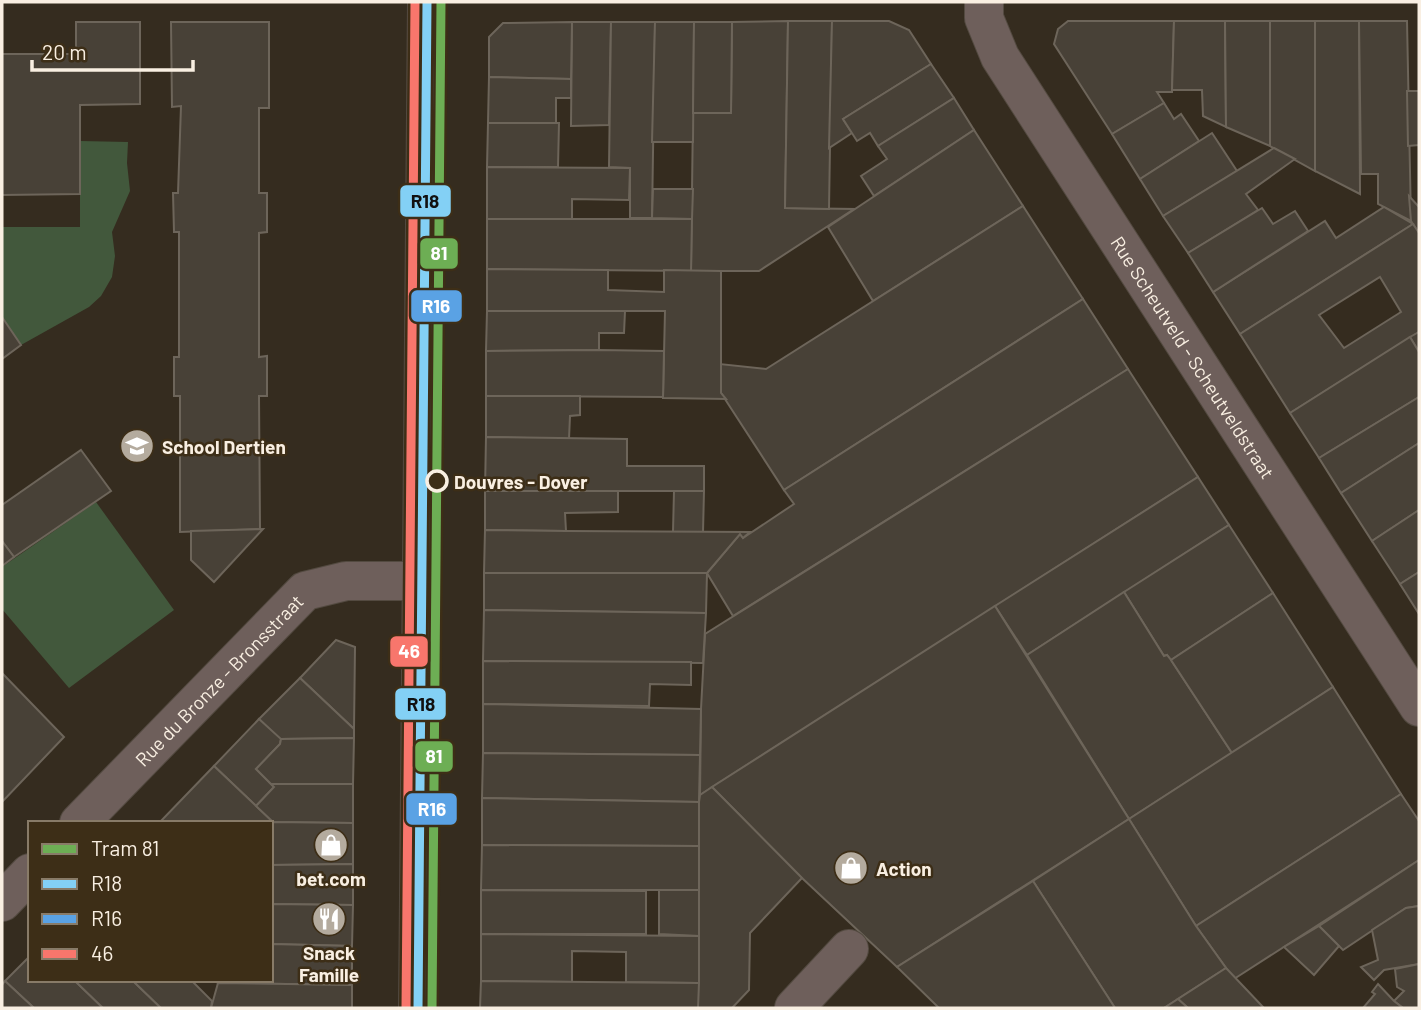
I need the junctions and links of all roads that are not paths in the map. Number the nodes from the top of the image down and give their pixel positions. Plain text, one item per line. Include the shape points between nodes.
1 (426, 2) edge
2 (984, 2) edge
3 (421, 581) junction
4 (1419, 706) edge
5 (81, 821) edge
6 (28, 875) edge
7 (2, 902) edge
8 (849, 949) dead end
9 (418, 1008) edge
10 (794, 1008) edge

1 - 3 street
2 - 4 street, Rue Scheutveld - Scheutveldstraat via 984,18 1000,57
3 - 5 street, Rue du Bronze - Bronsstraat via 346,581 305,591
3 - 9 street
6 - 7 street
8 - 10 street

